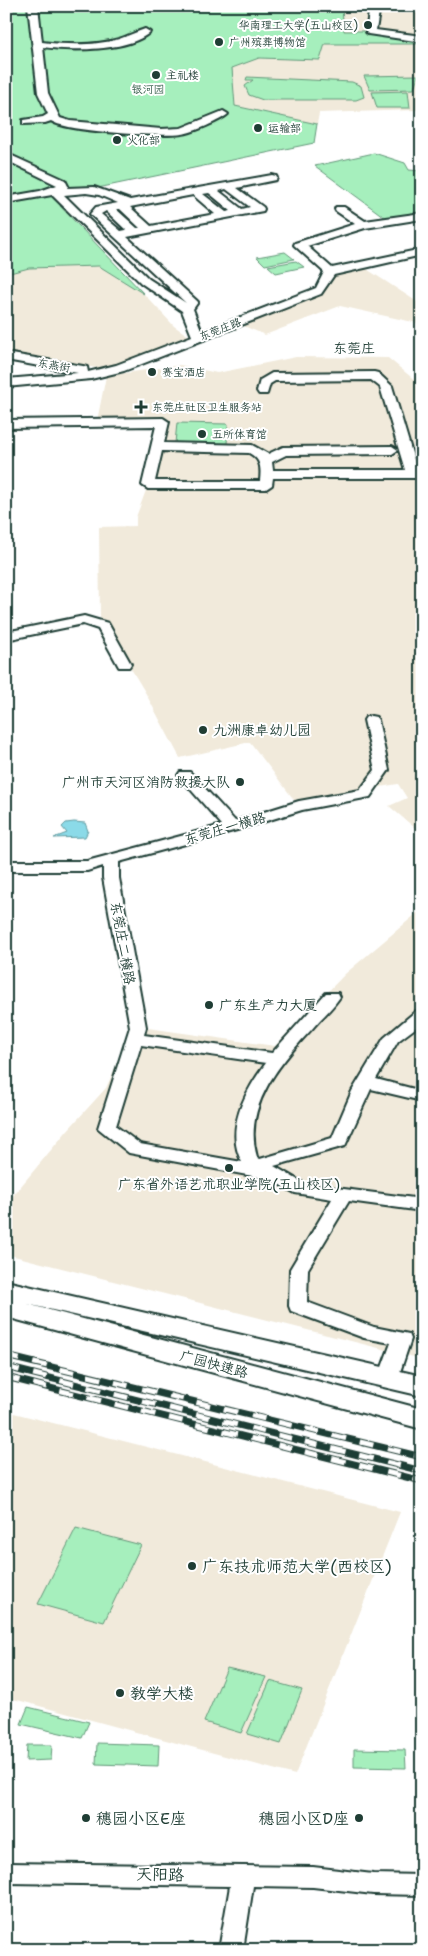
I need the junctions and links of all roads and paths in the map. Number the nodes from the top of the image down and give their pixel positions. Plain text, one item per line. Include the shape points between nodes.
1 (33, 6) edge
2 (374, 6) edge
3 (145, 32) dead end
4 (422, 39) edge
5 (39, 44) junction
6 (223, 114) dead end
7 (54, 115) junction
8 (28, 122) dead end
9 (6, 156) edge
10 (272, 178) dead end
11 (228, 186) junction
12 (211, 189) junction
13 (196, 192) junction
14 (6, 200) edge
15 (126, 205) junction
16 (109, 208) junction
17 (340, 209) dead end
18 (240, 213) junction
19 (224, 216) junction
20 (422, 216) edge
21 (363, 225) junction
22 (149, 230) junction
23 (134, 232) junction
24 (119, 235) junction
25 (422, 252) edge
26 (330, 272) junction
27 (188, 309) junction
28 (198, 338) junction
29 (6, 356) edge
30 (102, 373) junction
31 (6, 383) edge
32 (262, 391) dead end
33 (6, 424) edge
34 (156, 447) junction
35 (392, 450) dead end
36 (267, 460) junction
37 (266, 474) junction
38 (417, 474) edge
39 (6, 636) edge
40 (124, 664) dead end
41 (370, 720) dead end
42 (185, 775) dead end
43 (232, 827) junction
44 (111, 860) junction
45 (6, 866) edge
46 (332, 997) dead end
47 (422, 1015) edge
48 (136, 1033) junction
49 (276, 1058) junction
50 (366, 1082) junction
51 (422, 1096) edge
52 (258, 1165) junction
53 (274, 1174) junction
54 (344, 1194) junction
55 (422, 1205) edge
56 (6, 1278) edge
57 (6, 1290) edge
58 (6, 1308) edge
59 (76, 1316) junction
60 (6, 1317) edge
61 (388, 1378) junction
62 (422, 1386) edge
63 (422, 1419) edge
64 (6, 1873) edge
65 (422, 1874) edge
66 (243, 1876) junction
67 (313, 1877) junction
68 (422, 1885) edge
69 (231, 1950) edge

1 - 5 street
2 - 4 street via 371,32
3 - 5 street via 128,40 78,48
5 - 7 street via 43,93
6 - 7 street via 183,131 161,132 69,124 56,120
7 - 8 street
9 - 14 street via 62,182 63,186 37,195
10 - 11 street
11 - 12 street
11 - 18 street via 259,209
12 - 13 street
12 - 18 street
13 - 15 street
13 - 19 street
15 - 16 street
15 - 22 street
15 - 27 street via 106,192 81,188 57,194 145,280
16 - 23 street
16 - 24 street via 95,214
17 - 21 street
18 - 19 street
19 - 22 street
20 - 21 street
21 - 26 street via 299,245
22 - 23 street
23 - 24 street
24 - 27 street via 192,302
25 - 26 street
26 - 28 street, 东莞庄路 via 321,290
27 - 28 street
28 - 30 street, 东莞庄路
29 - 30 street, 东燕街
30 - 31 street, 东莞庄路
32 - 38 street via 264,383 272,377 374,376 386,386
33 - 34 street via 164,422
34 - 36 street via 252,449
34 - 37 street via 148,484 266,485
35 - 36 street via 283,451
36 - 37 street
37 - 38 street
39 - 40 street via 84,620 103,626
41 - 43 street, 东莞庄一横路 via 382,770 365,794 299,806
42 - 43 street
43 - 44 street, 东莞庄一横路
44 - 45 street, 东莞庄一横路 via 87,866
44 - 48 street, 东莞庄二横路
46 - 49 street
47 - 50 street via 392,1038
48 - 49 street
48 - 53 street via 107,1128 135,1149
49 - 52 street via 248,1106 243,1135 249,1160
50 - 51 street
50 - 52 street via 339,1142
52 - 53 street
53 - 54 street via 302,1189
54 - 55 street
54 - 61 street via 299,1269 298,1306 371,1333 402,1339
56 - 59 highway
57 - 59 highway, 广园快速路
58 - 59 highway, 广园快速路
59 - 60 highway
59 - 61 highway, 广园快速路
59 - 63 highway, 广园快速路
61 - 62 highway, 广园快速路
64 - 66 street, 天阳路
65 - 67 street, 天阳路
66 - 67 street, 天阳路
66 - 69 street
67 - 68 street, 天阳路 via 373,1884

